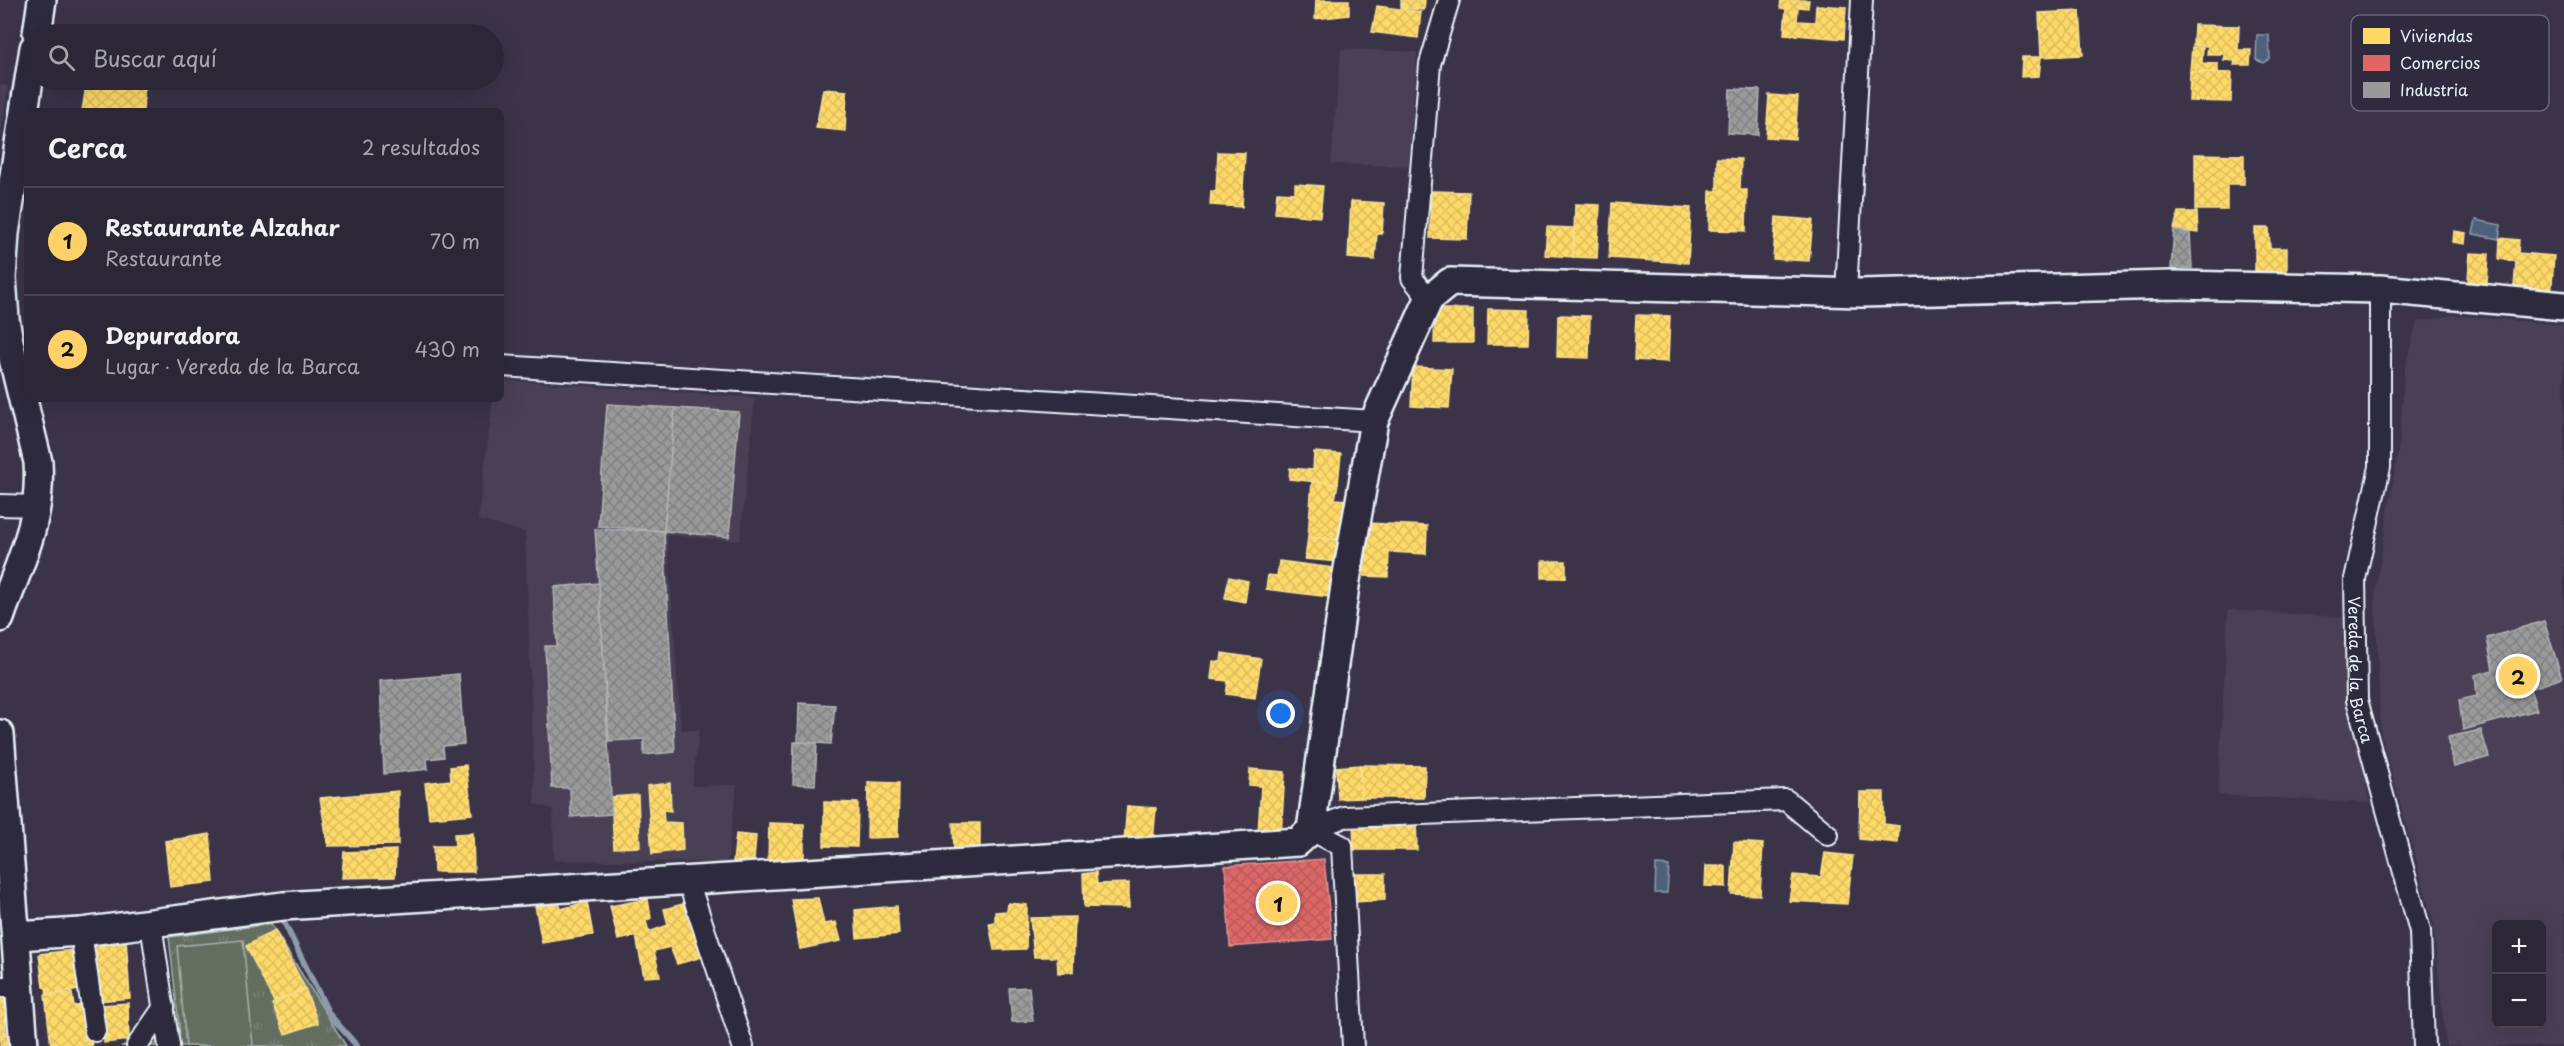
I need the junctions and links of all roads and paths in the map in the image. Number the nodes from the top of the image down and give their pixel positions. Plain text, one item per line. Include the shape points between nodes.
1 (42, 0) edge
2 (1449, 0) edge
3 (1862, 0) edge
4 (38, 24) edge
5 (27, 90) edge
6 (25, 108) edge
7 (24, 112) edge
8 (2380, 289) junction
9 (1846, 292) junction
10 (1429, 299) junction
11 (2564, 306) edge
12 (504, 366) edge
13 (1374, 421) junction
14 (0, 505) edge
15 (38, 506) junction
16 (0, 618) edge
17 (0, 734) edge
18 (1311, 830) junction
19 (1828, 835) dead end
20 (688, 881) junction
21 (151, 924) junction
22 (81, 932) junction
23 (16, 936) junction
24 (10, 987) edge
25 (164, 1007) junction
26 (95, 1031) dead end
27 (24, 1046) edge
28 (137, 1046) edge
29 (169, 1046) edge
30 (743, 1046) edge
31 (1353, 1046) edge
32 (2424, 1046) edge

1 - 4 main road
2 - 10 street via 1430,64 1412,278
3 - 9 street
5 - 6 main road
7 - 15 main road via 2,278 9,342 38,462
8 - 9 main road via 2172,285
8 - 11 main road
8 - 32 street, Vereda de la Barca via 2380,467 2355,579 2357,700 2420,930
9 - 10 main road via 1450,282
10 - 13 main road
12 - 13 street
13 - 18 main road via 1345,586
14 - 15 street
15 - 16 main road
17 - 23 main road
18 - 19 street via 1344,817 1786,800
18 - 20 main road via 1298,842
18 - 31 street via 1342,846
20 - 21 main road via 283,906
20 - 30 street
21 - 22 main road
21 - 25 street
22 - 23 main road
22 - 26 street
23 - 24 main road
24 - 27 main road
25 - 28 street
25 - 29 street

